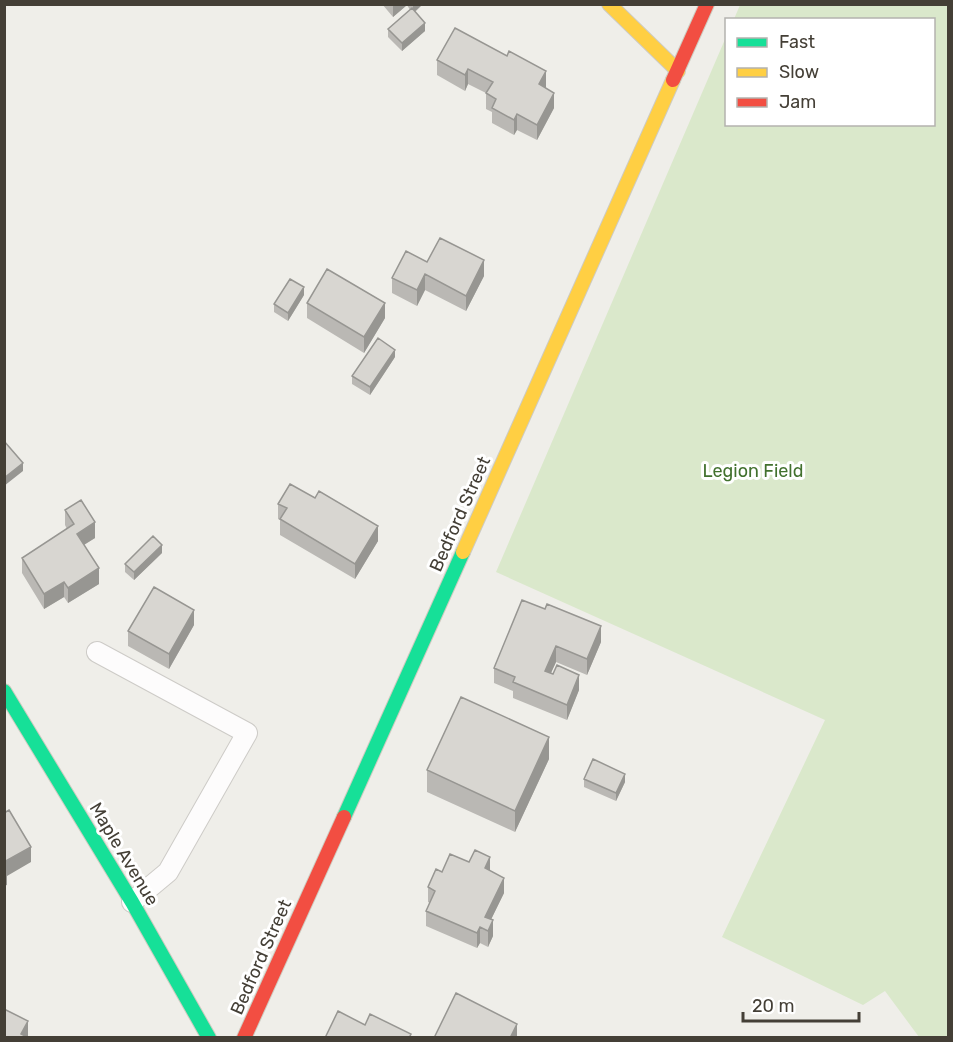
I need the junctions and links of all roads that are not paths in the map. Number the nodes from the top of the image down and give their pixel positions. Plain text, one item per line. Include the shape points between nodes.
1 (609, 4) edge
2 (707, 4) edge
3 (678, 71) junction
4 (97, 652) dead end
5 (4, 691) edge
6 (11, 716) edge
7 (132, 902) junction
8 (209, 1038) edge
9 (244, 1038) edge

1 - 3 main road
2 - 3 main road, Bedford Street
3 - 9 main road, Bedford Street
4 - 7 lane via 247,733 168,872
5 - 6 main road, Maple Avenue
6 - 7 main road, Maple Avenue
7 - 8 main road, Maple Avenue

